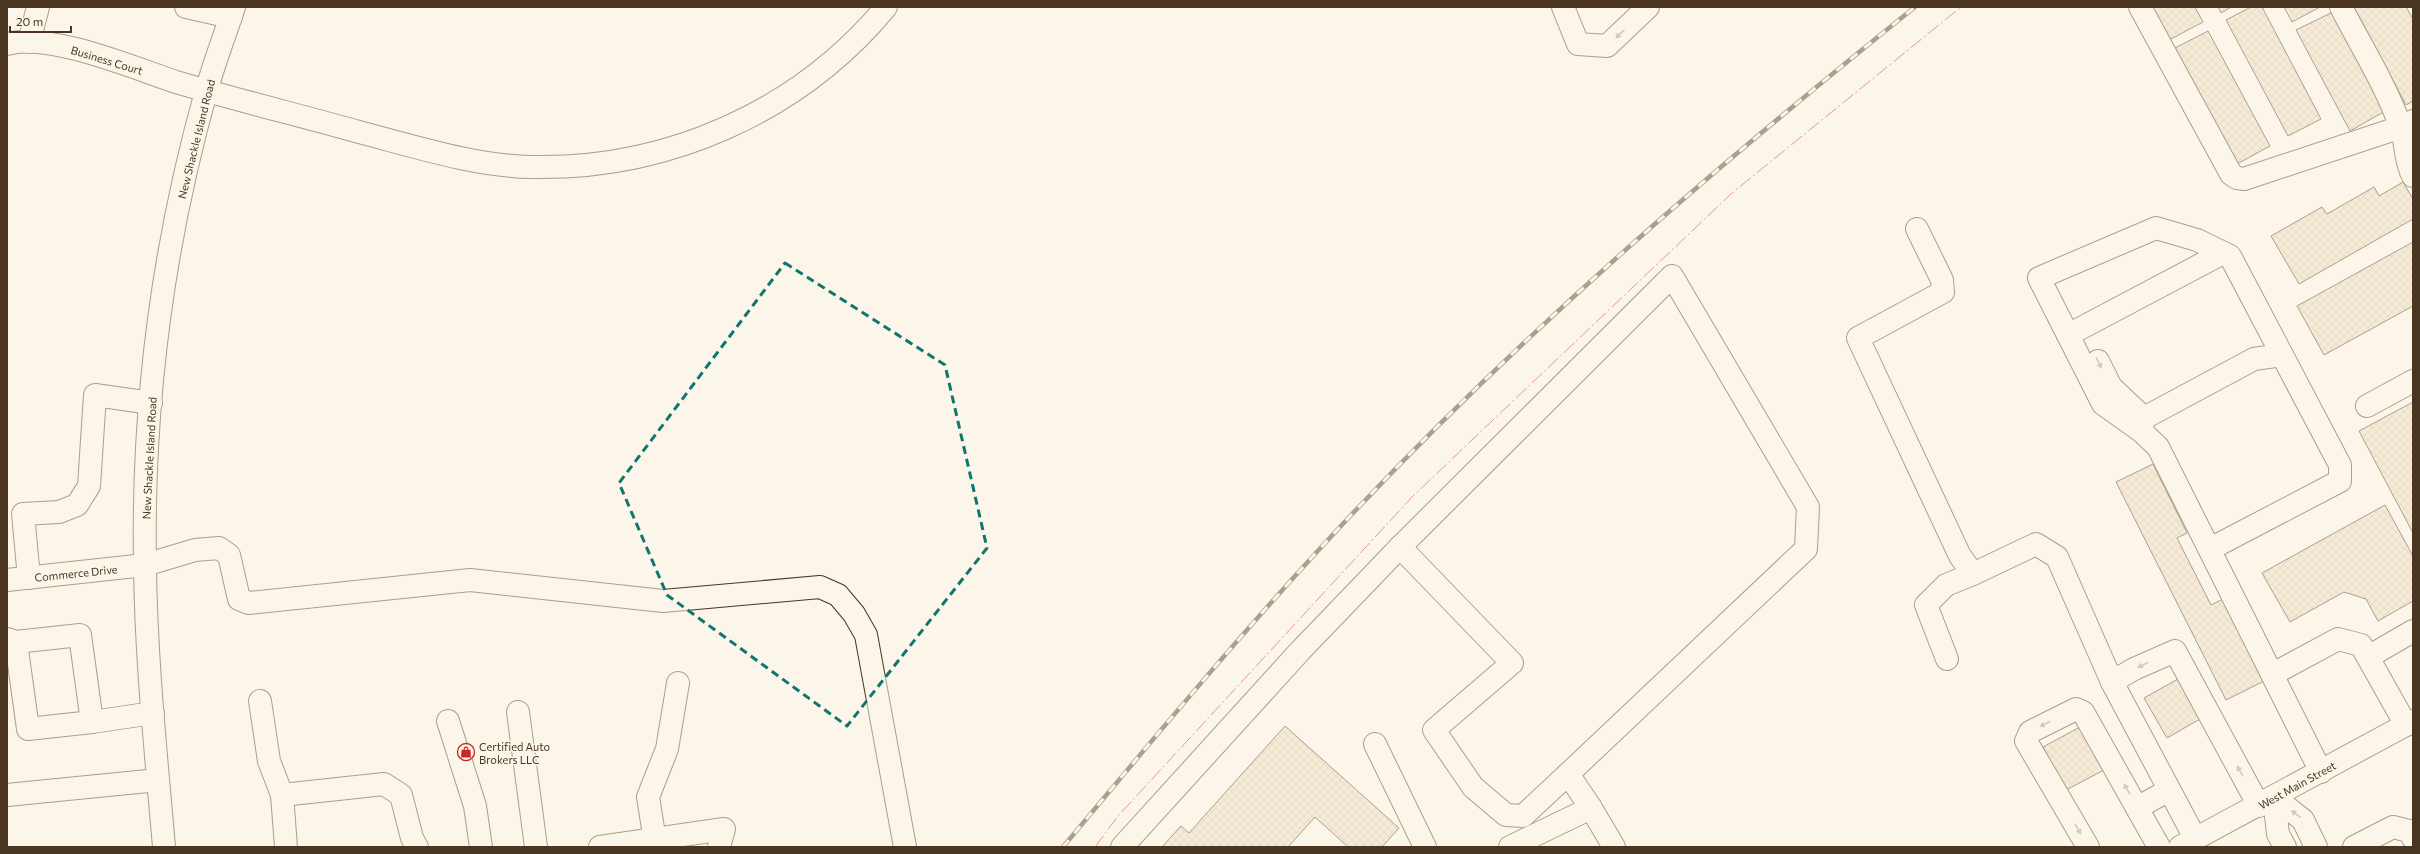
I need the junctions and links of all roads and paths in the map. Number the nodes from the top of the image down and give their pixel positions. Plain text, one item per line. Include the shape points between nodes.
1 (38, 7) edge
2 (186, 7) edge
3 (886, 7) edge
4 (1563, 7) edge
5 (1648, 7) edge
6 (2140, 7) edge
7 (2341, 7) edge
8 (232, 12) edge
9 (29, 42) junction
10 (7, 44) edge
11 (206, 91) junction
12 (2407, 124) edge
13 (2413, 176) edge
14 (1917, 228) dead end
15 (2223, 253) junction
16 (2075, 332) junction
17 (2282, 355) junction
18 (2413, 381) edge
19 (151, 403) junction
20 (2368, 406) dead end
21 (2142, 424) junction
22 (15, 513) edge
23 (1400, 546) junction
24 (2210, 549) junction
25 (145, 565) junction
26 (1973, 574) junction
27 (29, 578) junction
28 (7, 580) edge
29 (2413, 631) edge
30 (12, 640) edge
31 (2368, 657) junction
32 (1947, 659) dead end
33 (2273, 674) junction
34 (2112, 682) junction
35 (678, 683) dead end
36 (260, 701) dead end
37 (518, 712) dead end
38 (153, 713) junction
39 (448, 721) dead end
40 (92, 722) junction
41 (2409, 723) edge
42 (1375, 744) dead end
43 (2321, 772) junction
44 (1568, 774) junction
45 (158, 780) junction
46 (2169, 790) junction
47 (7, 795) edge
48 (282, 795) junction
49 (2266, 801) junction
50 (1591, 808) junction
51 (2137, 808) junction
52 (2413, 838) edge
53 (643, 843) edge
54 (2188, 843) edge
55 (1421, 845) edge
56 (164, 847) edge
57 (286, 847) edge
58 (417, 847) edge
59 (481, 847) edge
60 (536, 847) edge
61 (600, 847) edge
62 (719, 847) edge
63 (905, 847) edge
64 (1122, 847) edge
65 (1510, 847) edge
66 (1614, 847) edge
67 (2088, 847) edge
68 (2159, 847) edge
69 (2285, 847) edge
70 (2316, 847) edge
71 (2354, 847) edge

1 - 9 main road
2 - 8 main road
3 - 11 main road, Business Court via 833,62 789,96 742,122 686,144 638,157 580,165 530,167 488,162 390,140
5 -> 4 main road via 1607,46 1578,44
6 - 12 main road via 2231,174 2237,178 2244,178
7 - 12 main road via 2389,97
8 - 11 main road, New Shackle Island Road
9 - 10 main road, Business Court
9 - 11 main road, Business Court via 68,48
11 - 19 main road, New Shackle Island Road via 166,271
12 - 13 main road via 2407,165
14 - 26 main road via 1942,280 1943,292 1858,338 1960,556
15 - 16 main road
15 - 16 main road via 2197,240 2156,228 2039,278
15 - 17 main road via 2230,256
16 - 21 main road via 2103,404
17 - 21 main road via 2254,359
17 - 24 main road via 2340,465 2340,481
18 - 20 main road
19 - 22 main road via 94,395 89,486 77,505 59,512
19 - 25 main road, New Shackle Island Road
21 - 24 main road via 2158,447
22 - 27 main road
23 - 44 main road via 1512,663 1434,730 1473,787 1506,814 1523,816
23 - 44 main road via 1672,276 1808,507 1806,549
23 - 64 main road via 1300,651
24 - 33 main road
25 - 27 main road, Commerce Drive
25 - 38 main road, New Shackle Island Road
25 - 63 main road, Commerce Drive via 195,550 219,548 229,555 239,599 249,603 470,580 662,601 820,588 838,595 854,614 866,635
26 - 32 main road via 1946,585 1926,605
26 - 34 main road via 2036,544 2057,557
27 - 28 main road, Commerce Drive
29 - 31 main road
30 - 40 main road via 28,729
30 - 40 main road via 80,634
31 - 33 main road via 2361,645 2338,639
31 - 41 main road
33 - 43 main road
34 - 46 main road
49 -> 34 main road via 2175,651
35 - 53 main road via 667,749 648,797
36 - 48 main road via 269,761
37 - 60 main road
38 - 40 main road
38 - 45 main road, New Shackle Island Road
39 - 59 main road via 475,806
41 - 43 main road, West Main Street
42 - 55 main road
43 - 49 main road, West Main Street
44 - 50 main road
45 - 47 main road
45 - 56 main road, New Shackle Island Road
46 - 51 main road
46 - 54 main road
48 - 57 main road
48 - 58 main road via 384,784 401,795 412,838
49 - 54 main road, West Main Street
49 - 69 main road
70 -> 49 main road via 2303,820
50 - 65 main road
50 - 66 main road
51 -> 67 main road via 2083,712 2076,709 2030,732 2026,741
51 - 68 main road
52 - 71 main road via 2409,831 2392,827
53 - 61 main road
53 - 62 main road via 724,829

